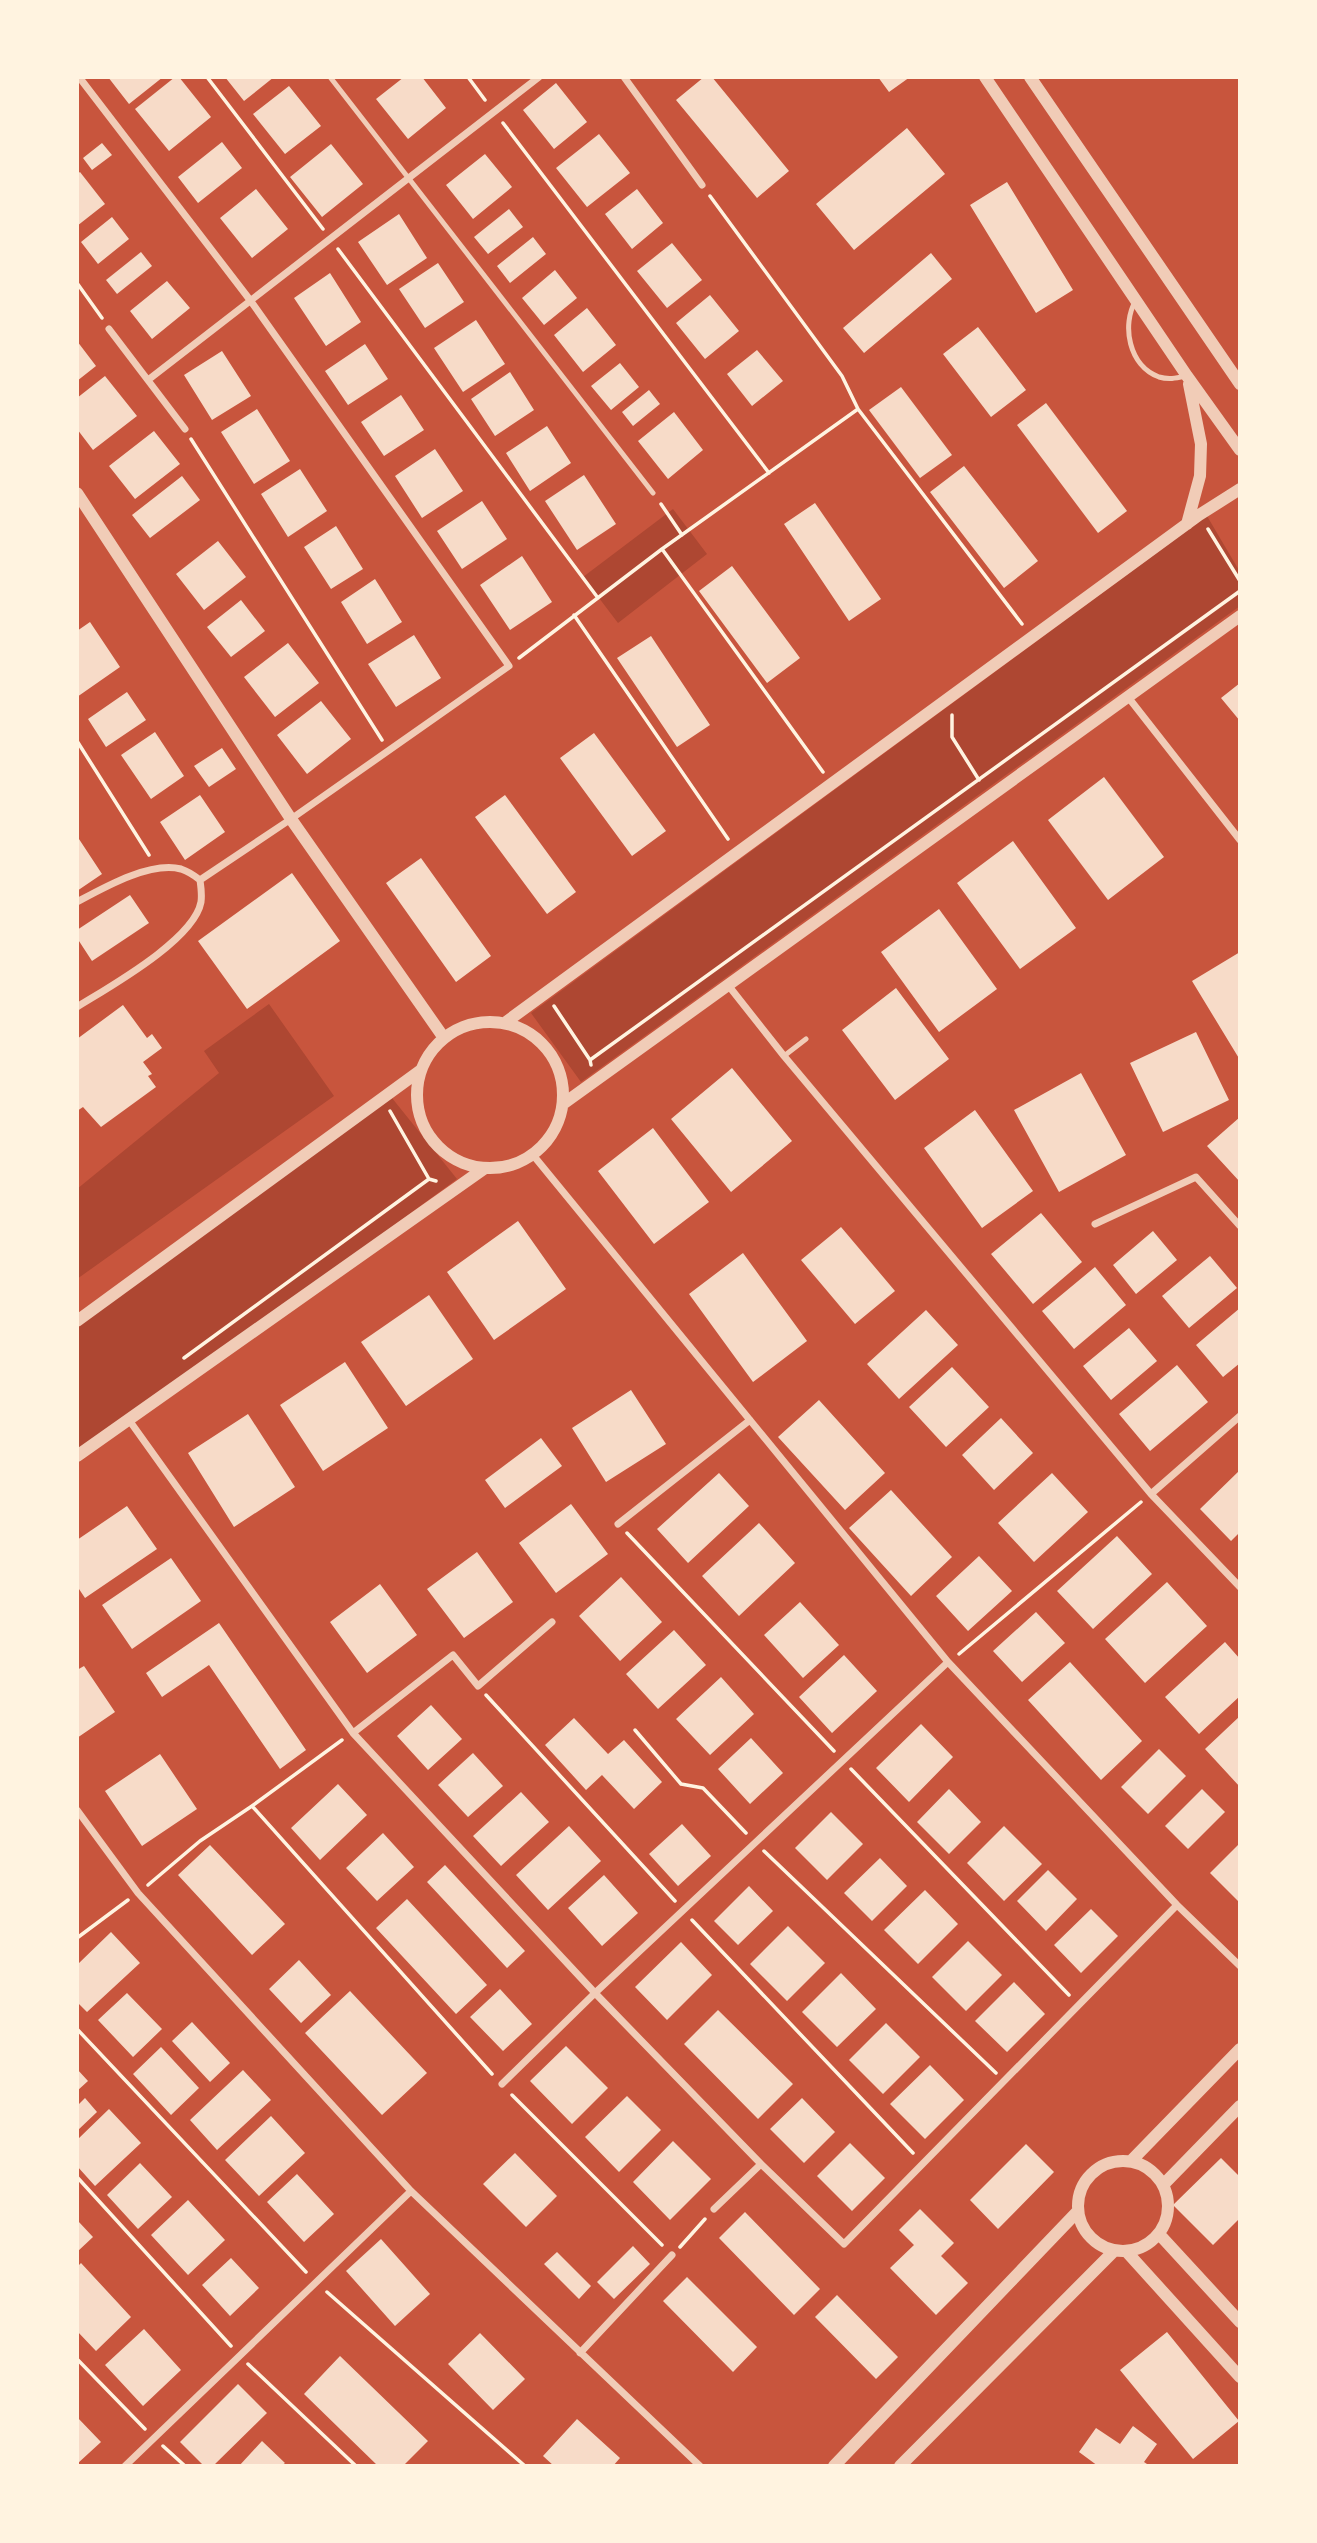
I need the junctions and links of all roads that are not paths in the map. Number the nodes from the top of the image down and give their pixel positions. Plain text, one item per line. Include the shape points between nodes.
1 (79, 77) edge
2 (330, 77) edge
3 (539, 77) edge
4 (624, 77) edge
5 (985, 77) edge
6 (1030, 77) edge
7 (409, 177) junction
8 (702, 185) road end
9 (250, 300) junction
10 (1136, 300) junction
11 (109, 329) road end
12 (1187, 376) junction
13 (148, 380) junction
14 (1240, 384) edge
15 (185, 429) road end
16 (1240, 450) edge
17 (1240, 489) edge
18 (77, 493) edge
19 (653, 494) road end
20 (1187, 524) junction
21 (1240, 616) edge
22 (1128, 697) junction
23 (291, 819) junction
24 (1240, 840) edge
25 (201, 880) junction
26 (77, 902) edge
27 (728, 985) junction
28 (77, 1007) edge
29 (506, 1022) junction
30 (444, 1038) junction
31 (806, 1039) dead end
32 (784, 1056) junction
33 (421, 1070) junction
34 (564, 1104) junction
35 (533, 1155) junction
36 (485, 1168) junction
37 (1095, 1224) dead end
38 (1240, 1226) edge
39 (77, 1321) edge
40 (1240, 1416) edge
41 (128, 1420) junction
42 (750, 1420) junction
43 (77, 1456) edge
44 (1151, 1494) junction
45 (618, 1524) dead end
46 (1240, 1587) edge
47 (552, 1622) dead end
48 (948, 1662) junction
49 (353, 1733) junction
50 (77, 1810) edge
51 (1177, 1905) junction
52 (1240, 1966) edge
53 (595, 1993) junction
54 (1240, 2049) edge
55 (502, 2084) road end
56 (1240, 2106) edge
57 (1131, 2161) junction
58 (761, 2164) junction
59 (1164, 2185) junction
60 (411, 2191) junction
61 (714, 2209) road end
62 (1078, 2211) junction
63 (1159, 2234) junction
64 (1120, 2251) junction
65 (672, 2255) road end
66 (1240, 2322) edge
67 (580, 2353) junction
68 (1240, 2376) edge
69 (125, 2466) edge
70 (700, 2466) edge
71 (834, 2466) edge
72 (900, 2466) edge

1 - 9 street
2 - 7 lane
3 - 7 street
4 - 8 street
5 - 10 street
6 - 14 street
7 - 9 street
7 - 19 lane
9 - 13 street
9 - 23 street via 509,666
10 - 12 street
10 - 12 lane via 1127,321 1128,336 1145,368 1168,379
11 - 13 street
12 - 16 street
12 - 20 street via 1201,444 1200,476
13 - 15 street
17 - 20 street
18 - 23 street
20 - 29 street
21 - 22 street
22 - 24 street
22 - 27 street
23 - 25 street
23 - 30 street
25 - 26 street via 181,869 158,869 113,883
25 - 28 street via 201,903 190,924 162,951
27 - 32 street
27 - 34 street
29 - 30 street via 463,1026
29 - 34 street via 543,1043 556,1061
30 - 33 street
31 - 32 lane
32 - 44 street
33 - 36 street via 417,1092 429,1135 444,1152
33 - 39 street
34 - 35 street via 553,1132
35 - 36 street via 510,1166
35 - 42 street
36 - 41 street
37 - 38 street via 1196,1177
40 - 44 street
41 - 43 street
41 - 49 street
42 - 45 street
42 - 48 street
44 - 46 street
47 - 49 street via 478,1686 453,1655
48 - 51 street
48 - 53 street
49 - 53 street
50 - 60 street via 138,1893
51 - 52 street
51 - 58 street via 844,2244
53 - 55 street
53 - 58 street
54 - 57 street
56 - 59 street
57 - 59 street via 1155,2173
57 - 62 street via 1103,2165 1092,2173 1081,2191
58 - 61 street
59 - 63 street via 1169,2210
60 - 67 street
60 - 69 street
62 - 64 street via 1090,2237 1101,2246
62 - 71 street
63 - 64 street via 1139,2249
63 - 66 street
64 - 68 street
64 - 72 street
65 - 67 street
67 - 70 street

